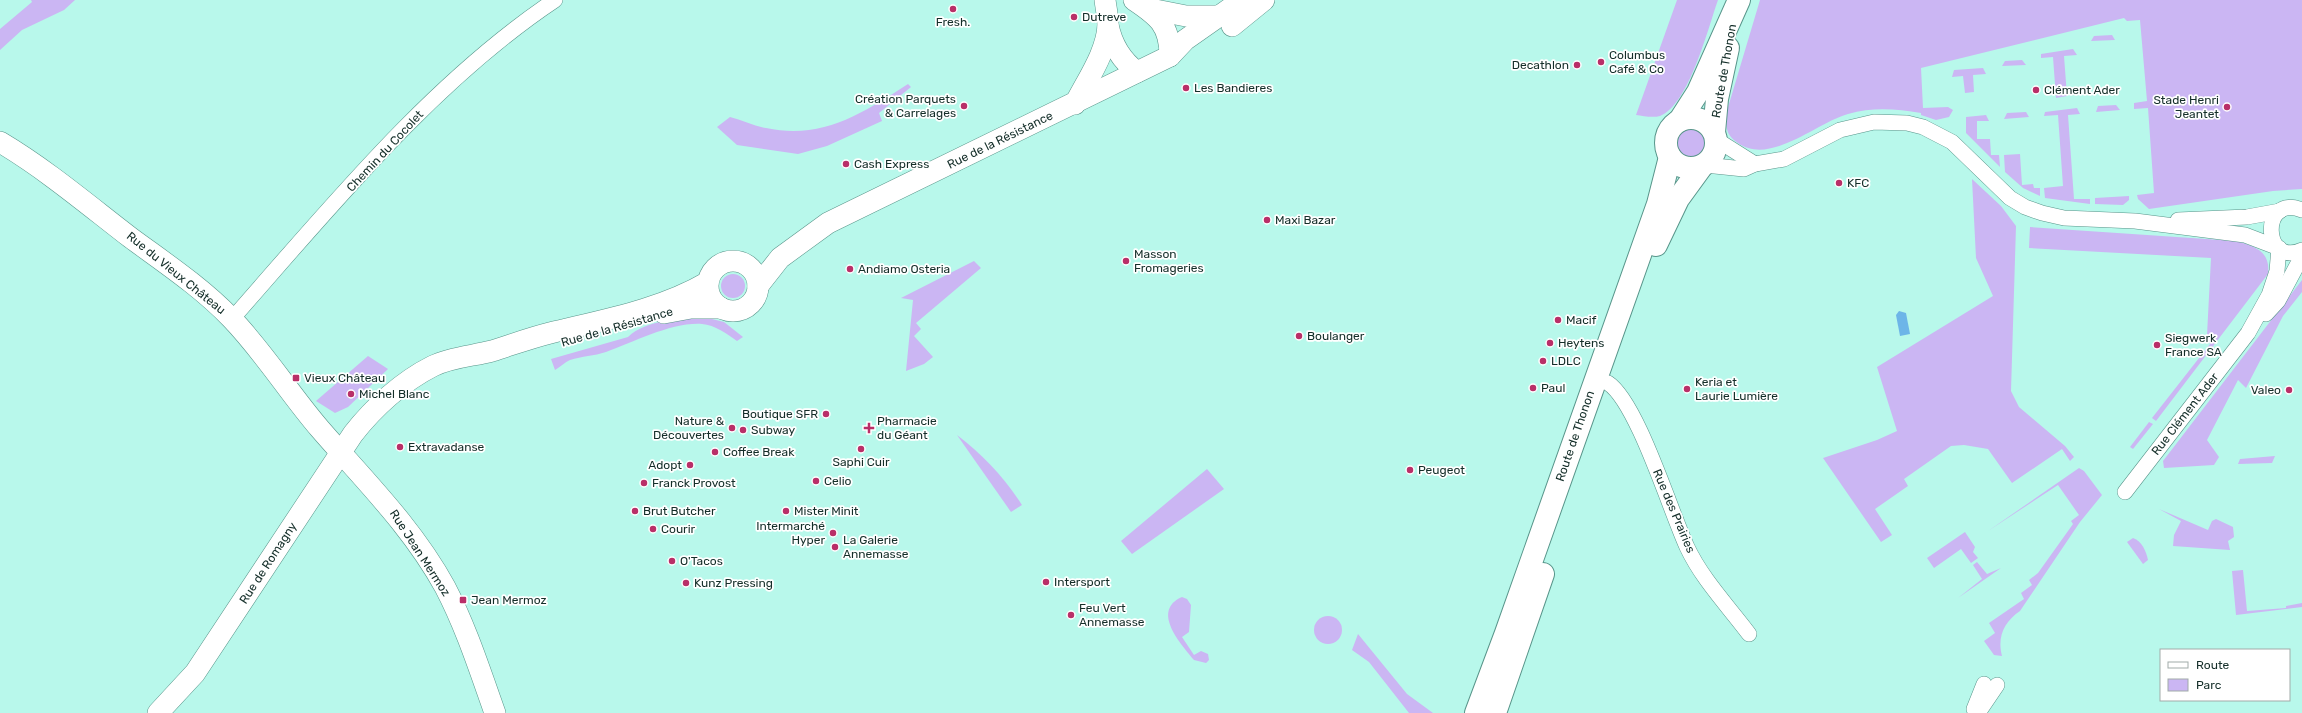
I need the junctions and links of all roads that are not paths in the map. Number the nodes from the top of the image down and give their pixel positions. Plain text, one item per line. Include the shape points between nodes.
1 (554, 0) edge
2 (1105, 0) edge
3 (1242, 0) edge
4 (1264, 0) edge
5 (1142, 5) edge
6 (1737, 5) edge
7 (1223, 16) junction
8 (1108, 25) junction
9 (1170, 56) junction
10 (1137, 72) junction
11 (1074, 104) junction
12 (1680, 120) junction
13 (1715, 136) junction
14 (0, 142) edge
15 (1670, 157) junction
16 (1755, 164) junction
17 (1703, 165) junction
18 (2302, 210) edge
19 (2280, 211) junction
20 (2135, 221) junction
21 (828, 223) junction
22 (2279, 248) junction
23 (2302, 250) edge
24 (2302, 256) edge
25 (746, 264) junction
26 (708, 282) junction
27 (758, 286) junction
28 (721, 308) junction
29 (232, 319) junction
30 (2248, 333) junction
31 (490, 352) junction
32 (1608, 383) junction
33 (340, 451) junction
34 (2125, 492) dead end
35 (1749, 634) dead end
36 (195, 673) junction
37 (158, 713) edge
38 (175, 713) edge
39 (495, 713) edge
40 (1476, 713) edge
41 (1495, 713) edge
42 (1972, 713) edge
43 (1978, 713) edge

1 - 29 street, Chemin du Cocolet via 490,47 432,100
2 - 8 street
3 - 7 street, Rue de la Résistance
4 - 9 street, Rue de la Résistance via 1237,23 1195,51 1188,55
5 - 7 street via 1186,16
5 - 9 street via 1166,30
6 - 12 main road, Route de Thonon via 1698,92
6 - 13 main road, Route de Thonon via 1717,99
7 - 9 street, Rue de la Résistance via 1185,40
8 - 10 street via 1118,52
8 - 11 street via 1097,61
9 - 10 street, Rue de la Résistance
10 - 11 street, Rue de la Résistance
11 - 21 street, Rue de la Résistance
12 - 13 main road via 1700,119 1710,125
12 - 15 main road via 1671,127 1666,138
13 - 16 street
13 - 17 main road via 1713,156
14 - 29 street, Rue du Vieux Château via 53,176 219,305
15 - 17 main road via 1686,168
15 - 40 main road, Route de Thonon via 1658,204
16 - 17 street via 1741,170
16 - 20 street via 1784,159 1846,128 1874,122 1907,123 1923,127 1952,142 1996,187 2025,207 2064,218
17 - 32 main road, Route de Thonon via 1678,199 1655,248
18 - 19 street via 2292,208
19 - 20 street via 2247,217
19 - 22 street via 2274,217 2270,229 2272,240
20 - 22 street via 2245,235
21 - 25 street, Rue de la Résistance via 802,232
21 - 27 street, Rue de la Résistance via 780,258
22 - 23 street via 2289,252
22 - 30 street, Rue Clément Ader via 2277,272 2269,295
24 - 30 street via 2278,301
25 - 26 street via 735,261 721,264 712,272
25 - 27 street via 756,276
26 - 28 street via 710,297
26 - 31 street, Rue de la Résistance via 671,300
27 - 28 street via 756,298 746,308 733,312
28 - 31 street, Rue de la Résistance via 673,310 601,334 546,348
29 - 33 street, Rue du Vieux Château
30 - 34 street, Rue Clément Ader
31 - 33 street, Rue de la Résistance via 444,362 416,375 378,407 358,427
32 - 35 street, Rue des Prairies via 1617,389 1643,437 1698,567
32 - 41 main road, Route de Thonon
33 - 36 street, Rue de Romagny
33 - 39 street, Rue Jean Mermoz via 392,508 436,573 465,631
36 - 37 street, Rue de Romagny
36 - 38 street, Rue de Romagny
42 - 43 street via 1991,684

